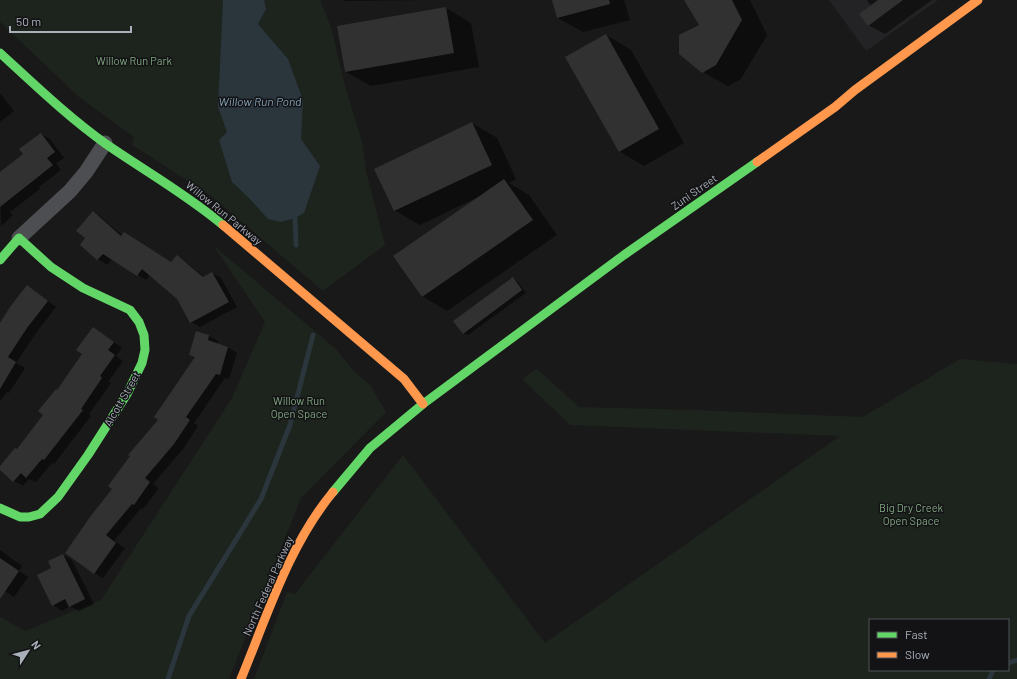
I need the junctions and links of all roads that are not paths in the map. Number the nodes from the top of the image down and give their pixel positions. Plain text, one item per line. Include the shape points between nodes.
1 (978, 0) edge
2 (0, 53) edge
3 (104, 143) junction
4 (19, 238) junction
5 (0, 260) edge
6 (423, 404) junction
7 (0, 508) edge
8 (241, 679) edge

1 - 6 main road, Zuni Street via 835,107 624,255
2 - 3 main road, Willow Run Parkway via 58,106
3 - 4 street via 86,172 70,191
3 - 6 main road, Willow Run Parkway via 201,207 404,379
4 - 5 main road
4 - 7 main road, Alcott Street via 50,267 83,288 130,310 144,335 144,350 142,363 127,394 58,497 40,514 28,517 20,517
6 - 8 main road, North Federal Parkway via 370,448 328,498 308,528 288,564

